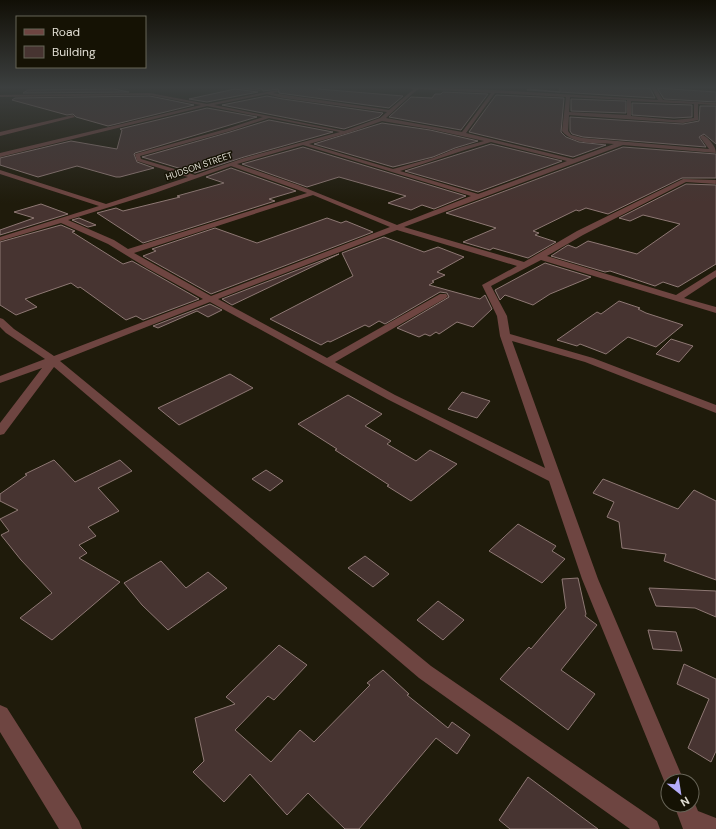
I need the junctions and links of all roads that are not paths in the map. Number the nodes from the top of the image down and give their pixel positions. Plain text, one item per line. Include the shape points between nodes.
1 (33, 126) edge
2 (121, 126) edge
3 (242, 126) edge
4 (314, 126) edge
5 (363, 126) edge
6 (424, 126) edge
7 (469, 126) edge
8 (565, 126) edge
9 (346, 132) junction
10 (0, 134) edge
11 (463, 134) junction
12 (703, 137) dead end
13 (490, 140) junction
14 (623, 143) junction
15 (304, 144) junction
16 (714, 151) edge
17 (0, 154) edge
18 (572, 161) junction
19 (230, 164) junction
20 (395, 170) junction
21 (0, 172) edge
22 (194, 177) junction
23 (716, 182) edge
24 (313, 193) junction
25 (478, 196) junction
26 (104, 206) junction
27 (61, 220) junction
28 (398, 228) junction
29 (0, 239) edge
30 (128, 252) junction
31 (540, 257) junction
32 (524, 265) junction
33 (716, 272) edge
34 (443, 296) dead end
35 (678, 297) junction
36 (210, 299) junction
37 (716, 310) edge
38 (0, 321) edge
39 (505, 336) junction
40 (54, 360) junction
41 (328, 362) junction
42 (0, 380) edge
43 (716, 409) edge
44 (0, 431) edge
45 (553, 478) junction
46 (0, 714) edge
47 (671, 773) edge
48 (690, 818) edge
49 (71, 829) edge
50 (649, 829) edge
51 (716, 829) edge

1 - 10 street
2 - 17 street
3 - 22 street via 137,155 139,160
4 - 9 street
5 - 9 street, HUDSON STREET
6 - 11 street
7 - 11 street
8 - 14 street via 565,131 569,136 583,140
9 - 15 street, HUDSON STREET
11 - 13 street
12 - 16 street
13 - 18 street
13 - 20 street
14 - 16 street
14 - 18 street
15 - 19 street, HUDSON STREET
15 - 20 street
18 - 25 street
19 - 22 street, HUDSON STREET
19 - 24 street
20 - 25 street
21 - 26 street
22 - 26 street, HUDSON STREET
23 - 31 street via 685,180 580,233
24 - 28 street
24 - 30 street
25 - 28 street
26 - 27 street, HUDSON STREET
27 - 29 street, HUDSON STREET
27 - 30 street
28 - 32 street
28 - 36 street
30 - 36 street
31 - 32 street
31 - 35 street
32 - 39 street via 486,285 502,316
33 - 35 street
34 - 41 street
35 - 37 street
36 - 40 street
36 - 41 street
38 - 40 street via 10,331
39 - 43 street via 589,360
39 - 45 street
40 - 42 street
40 - 44 street
40 - 50 street via 425,672
41 - 45 street via 391,397
45 - 47 street via 590,579
46 - 49 street
48 - 51 street

